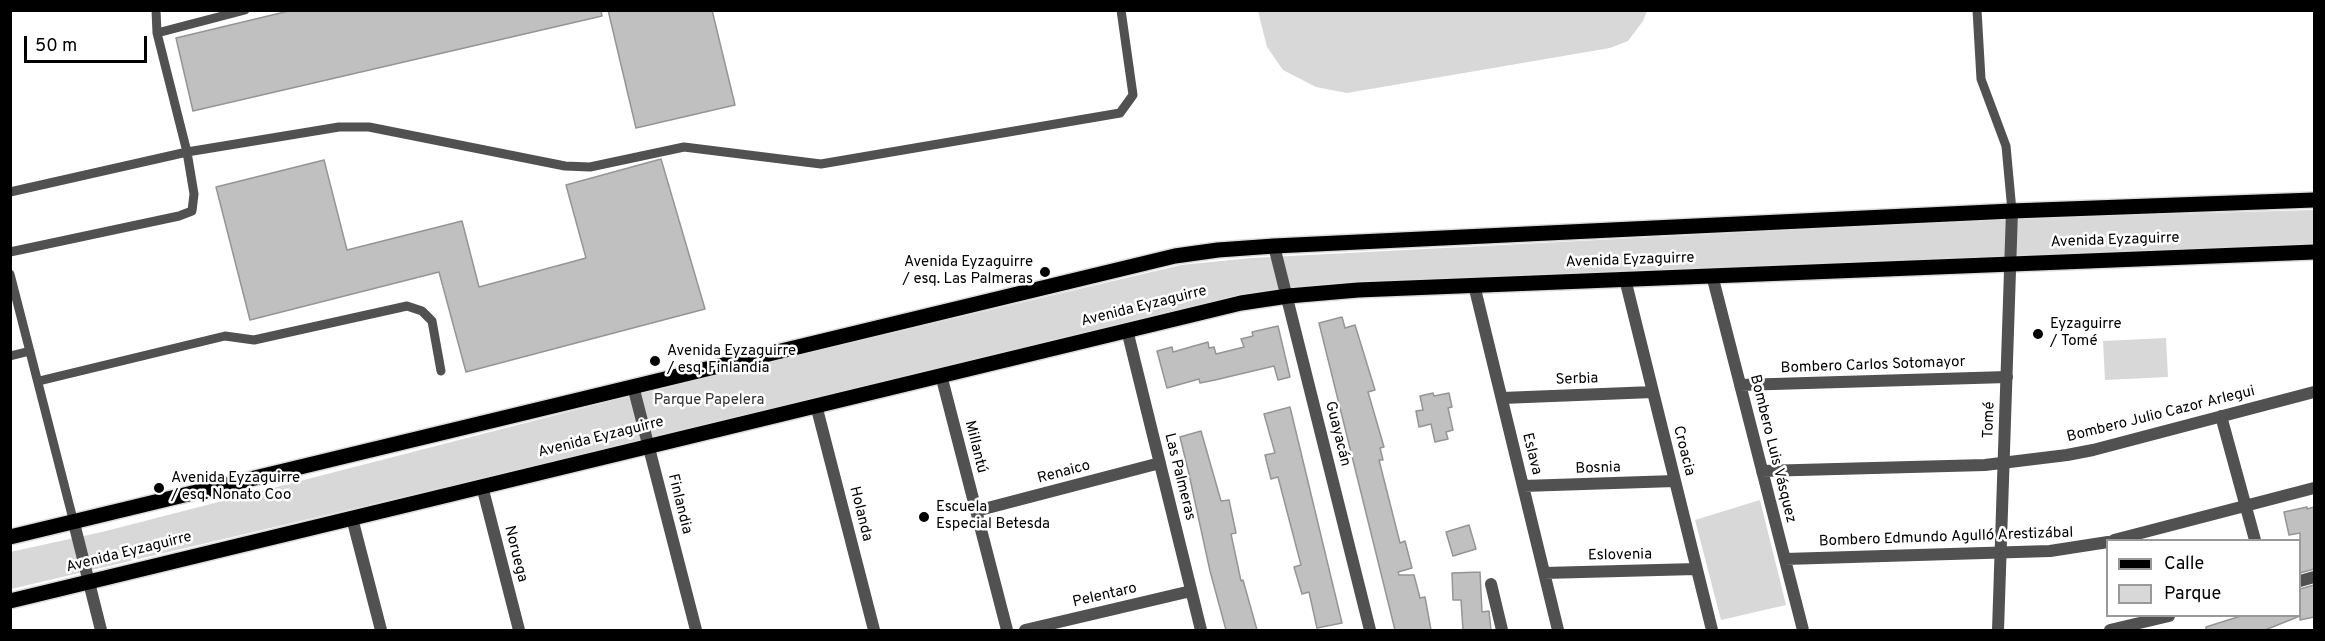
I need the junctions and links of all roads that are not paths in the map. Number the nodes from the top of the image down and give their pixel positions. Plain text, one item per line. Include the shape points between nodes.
1 (156, 10) edge
2 (245, 10) edge
3 (1121, 10) edge
4 (1977, 10) edge
5 (157, 33) junction
6 (187, 152) junction
7 (10, 192) edge
8 (2314, 200) edge
9 (2012, 211) junction
10 (1274, 246) junction
11 (10, 252) edge
12 (2314, 252) edge
13 (2011, 263) junction
14 (10, 274) edge
15 (1712, 275) junction
16 (1625, 279) junction
17 (1474, 285) junction
18 (1288, 296) junction
19 (1127, 330) junction
20 (30, 351) junction
21 (10, 356) edge
22 (441, 371) dead end
23 (941, 375) junction
24 (2007, 377) junction
25 (39, 381) junction
26 (1740, 385) junction
27 (633, 386) junction
28 (1653, 392) junction
29 (2314, 392) edge
30 (1502, 398) junction
31 (816, 405) junction
32 (2221, 416) junction
33 (649, 445) junction
34 (2004, 462) junction
35 (1160, 463) junction
36 (1762, 471) junction
37 (1675, 481) junction
38 (482, 486) junction
39 (1523, 486) junction
40 (2314, 488) edge
41 (2246, 505) junction
42 (976, 511) junction
43 (352, 518) junction
44 (74, 523) junction
45 (10, 537) edge
46 (2118, 539) edge
47 (2255, 539) edge
48 (2106, 542) edge
49 (2001, 552) junction
50 (1785, 559) junction
51 (1696, 569) junction
52 (1544, 573) junction
53 (89, 582) junction
54 (1491, 584) dead end
55 (1191, 591) junction
56 (10, 601) edge
57 (2161, 617) edge
58 (101, 630) edge
59 (381, 630) edge
60 (519, 630) edge
61 (696, 630) edge
62 (874, 630) edge
63 (1007, 630) edge
64 (1025, 630) edge
65 (1201, 630) edge
66 (1370, 630) edge
67 (1502, 630) edge
68 (1558, 630) edge
69 (1712, 630) edge
70 (1803, 630) edge
71 (1998, 630) edge
72 (2110, 630) edge

1 - 5 lane
2 - 5 lane
3 - 6 lane via 1133,95 1120,113 821,164 684,147 590,167 565,166 369,127 339,127
4 - 9 lane via 1980,79 2006,146
5 - 6 lane
6 - 7 lane
6 - 11 lane via 194,194 192,211
8 - 9 main road, Avenida Eyzaguirre
9 - 10 main road, Avenida Eyzaguirre
9 - 13 street, Tomé
10 - 18 street, Guayacán
10 - 27 main road, Avenida Eyzaguirre via 1175,256
12 - 13 main road, Avenida Eyzaguirre
13 - 15 main road, Avenida Eyzaguirre
13 - 24 street, Tomé
14 - 20 lane
15 - 16 main road, Avenida Eyzaguirre
15 - 26 street, Bombero Luis Vásquez
16 - 17 main road, Avenida Eyzaguirre
16 - 28 street, Croacia
17 - 18 main road, Avenida Eyzaguirre
17 - 30 street, Eslava
18 - 19 main road, Avenida Eyzaguirre
18 - 66 street, Guayacán
19 - 23 main road, Avenida Eyzaguirre
19 - 35 street, Las Palmeras
20 - 21 lane
20 - 25 lane
22 - 25 lane via 432,321 422,310 407,306 254,340 225,336
23 - 31 main road, Avenida Eyzaguirre
23 - 42 street, Millantú
24 - 26 street, Bombero Carlos Sotomayor
24 - 34 street, Tomé
25 - 44 lane
26 - 36 street, Bombero Luis Vásquez
27 - 33 street, Finlandia
27 - 44 main road, Avenida Eyzaguirre
28 - 30 street, Serbia
28 - 37 street, Croacia
29 - 32 street, Bombero Julio Cazor Arlegui
30 - 39 street, Eslava
31 - 33 main road, Avenida Eyzaguirre
31 - 62 street, Holanda
32 - 34 street, Bombero Julio Cazor Arlegui via 2093,450
32 - 41 street
33 - 38 main road, Avenida Eyzaguirre
33 - 61 street, Finlandia
34 - 36 street, Bombero Julio Cazor Arlegui
34 - 49 street, Tomé
35 - 42 street, Renaico
35 - 55 street, Las Palmeras
36 - 50 street, Bombero Luis Vásquez
37 - 39 street, Bosnia
37 - 51 street, Croacia
38 - 43 main road, Avenida Eyzaguirre
38 - 60 street, Noruega
39 - 52 street, Eslava
40 - 41 street
41 - 46 street
41 - 47 street
42 - 63 street, Millantú
43 - 53 main road, Avenida Eyzaguirre
43 - 59 street
44 - 45 main road, Avenida Eyzaguirre
44 - 53 street
48 - 49 street, Bombero Edmundo Agulló Arestizábal via 2050,551
49 - 50 street, Bombero Edmundo Agulló Arestizábal
49 - 71 street, Tomé
50 - 70 street, Bombero Luis Vásquez
51 - 52 street, Eslovenia
51 - 69 street, Croacia
52 - 68 street, Eslava
53 - 56 main road, Avenida Eyzaguirre
53 - 58 street
54 - 67 street
55 - 64 street, Pelentaro
55 - 65 street, Las Palmeras
57 - 72 street

